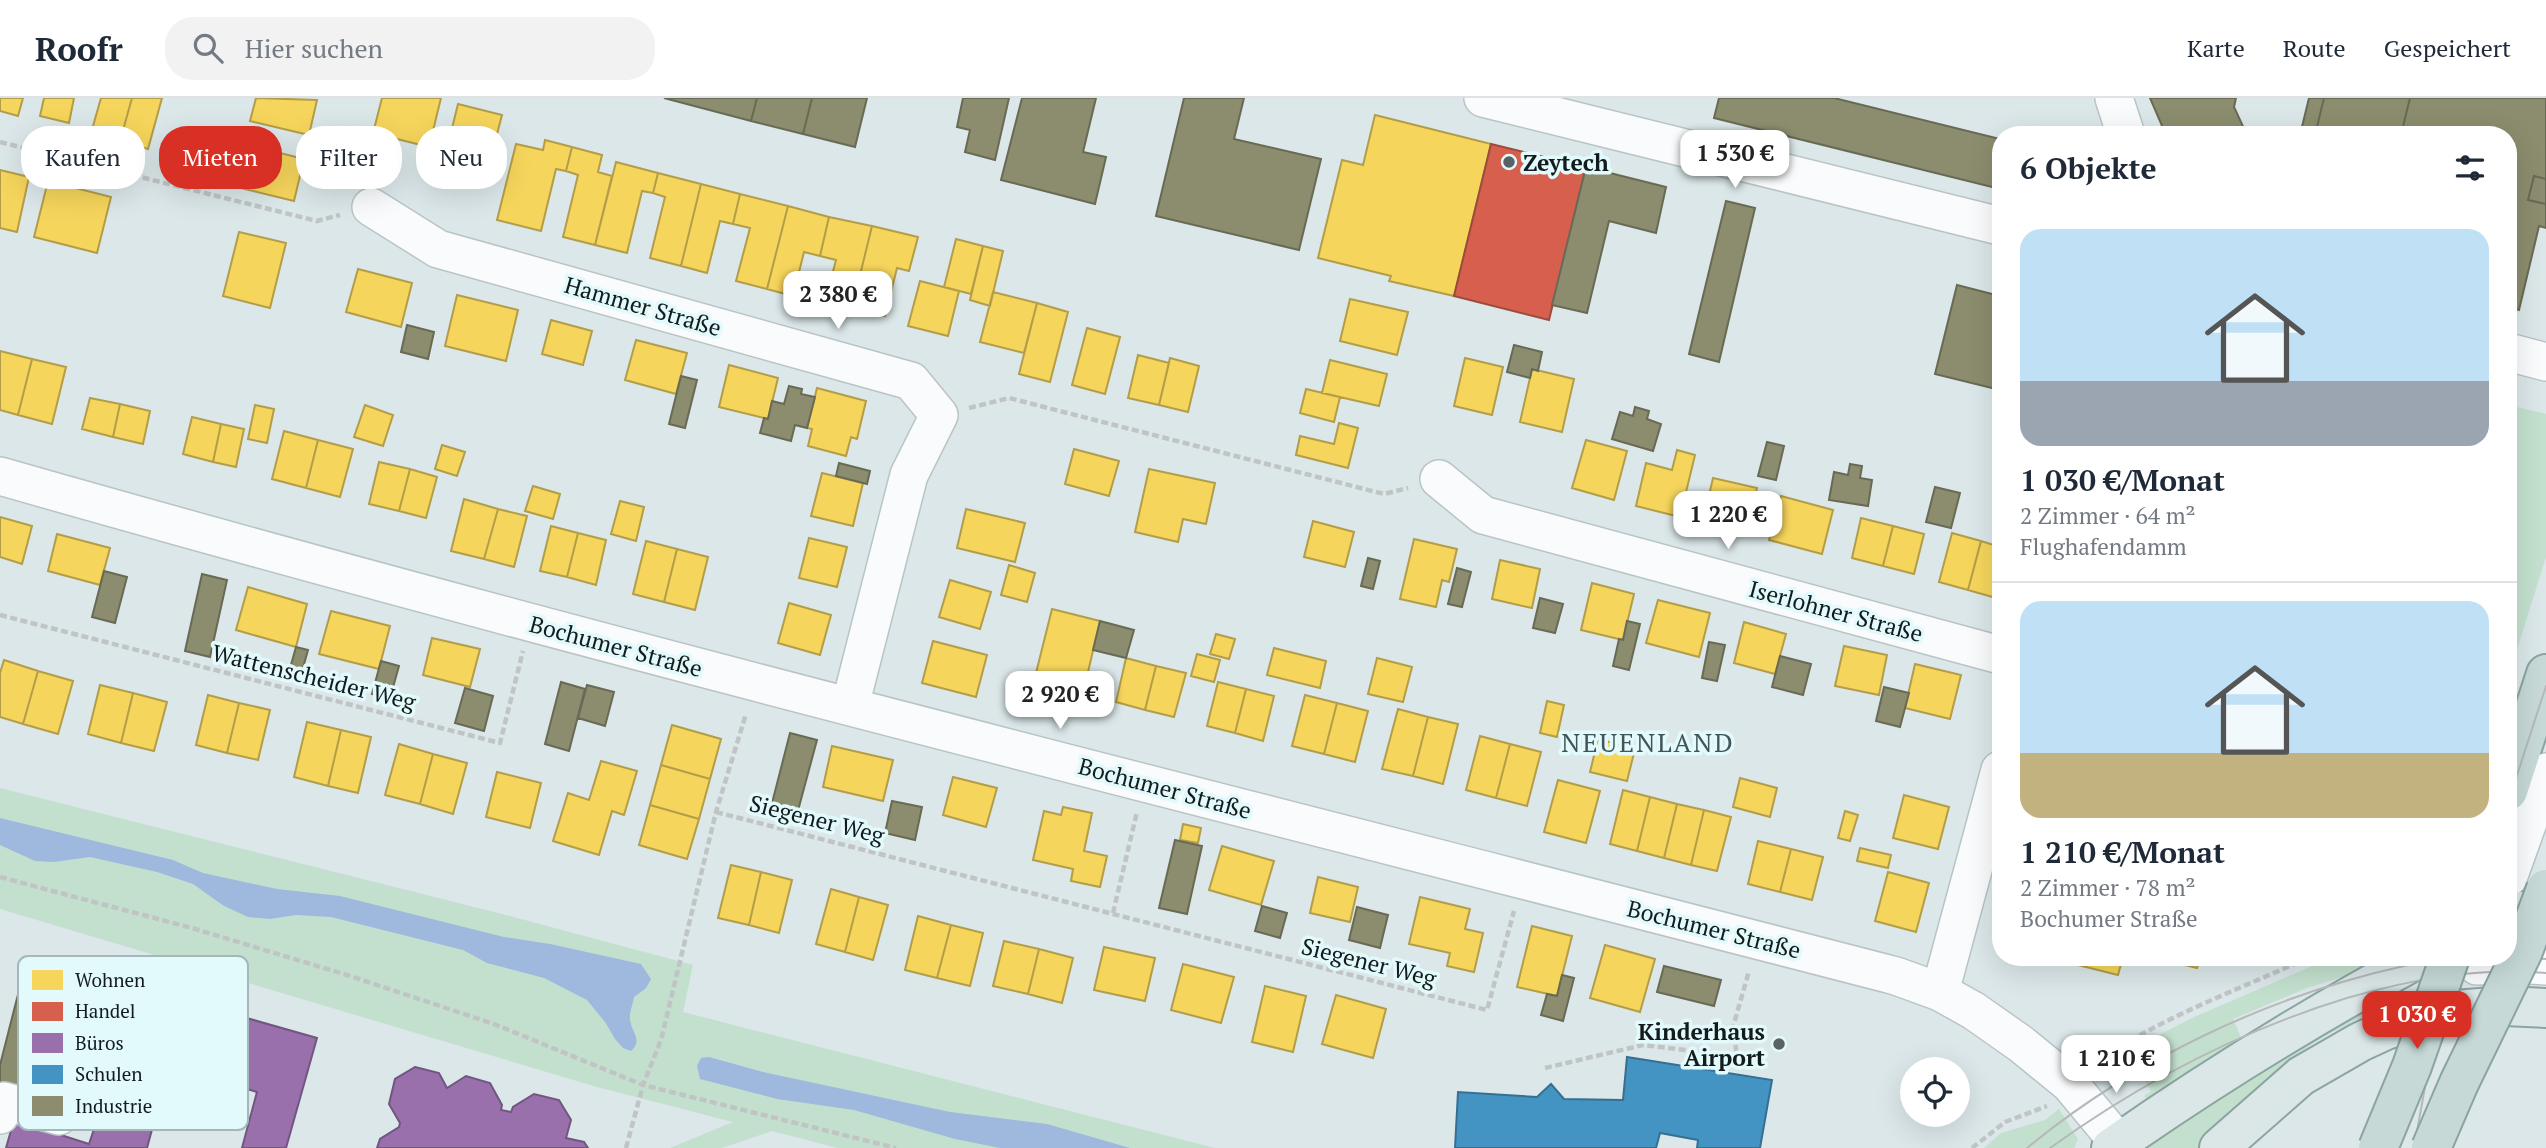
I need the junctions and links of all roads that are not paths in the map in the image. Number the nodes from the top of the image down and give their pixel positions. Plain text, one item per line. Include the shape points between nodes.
1 (1483, 98) edge
2 (2114, 98) edge
3 (2123, 126) edge
4 (371, 207) road end
5 (1992, 224) edge
6 (2517, 354) edge
7 (2546, 362) edge
8 (0, 476) edge
9 (1439, 479) road end
10 (1992, 653) edge
11 (2546, 674) edge
12 (850, 706) junction
13 (2517, 763) edge
14 (2546, 772) edge
15 (1992, 833) edge
16 (2517, 853) edge
17 (2546, 888) edge
18 (2517, 912) edge
19 (2546, 912) edge
20 (2517, 964) edge
21 (2517, 964) edge
22 (2405, 966) edge
23 (2466, 966) edge
24 (2468, 966) edge
25 (2516, 966) edge
26 (2546, 966) edge
27 (1940, 992) junction
28 (2546, 1009) edge
29 (2461, 1010) junction
30 (18, 1105) edge
31 (0, 1115) edge
32 (2115, 1145) edge
33 (2219, 1148) edge
34 (2378, 1148) edge
35 (2431, 1148) edge

1 - 5 street
2 - 3 street
4 - 12 street, Hammer Straße via 438,249 911,381 939,415 909,475
6 - 7 street
8 - 12 street, Bochumer Straße
9 - 10 street, Iserlohner Straße via 1483,515
11 - 13 highway
12 - 27 street, Bochumer Straße via 1896,976
14 - 16 street
15 - 27 street
17 - 20 highway, bridge
18 - 19 main road
21 - 26 street
22 - 32 main road via 2286,1033
23 - 34 highway, bridge via 2412,1066
24 - 29 street
25 - 35 highway, bridge
27 - 32 street, Bochumer Straße via 2021,1044 2081,1075
28 - 29 main road
29 - 33 main road via 2443,1011 2386,1030 2301,1076
30 - 31 street via 4,1101

